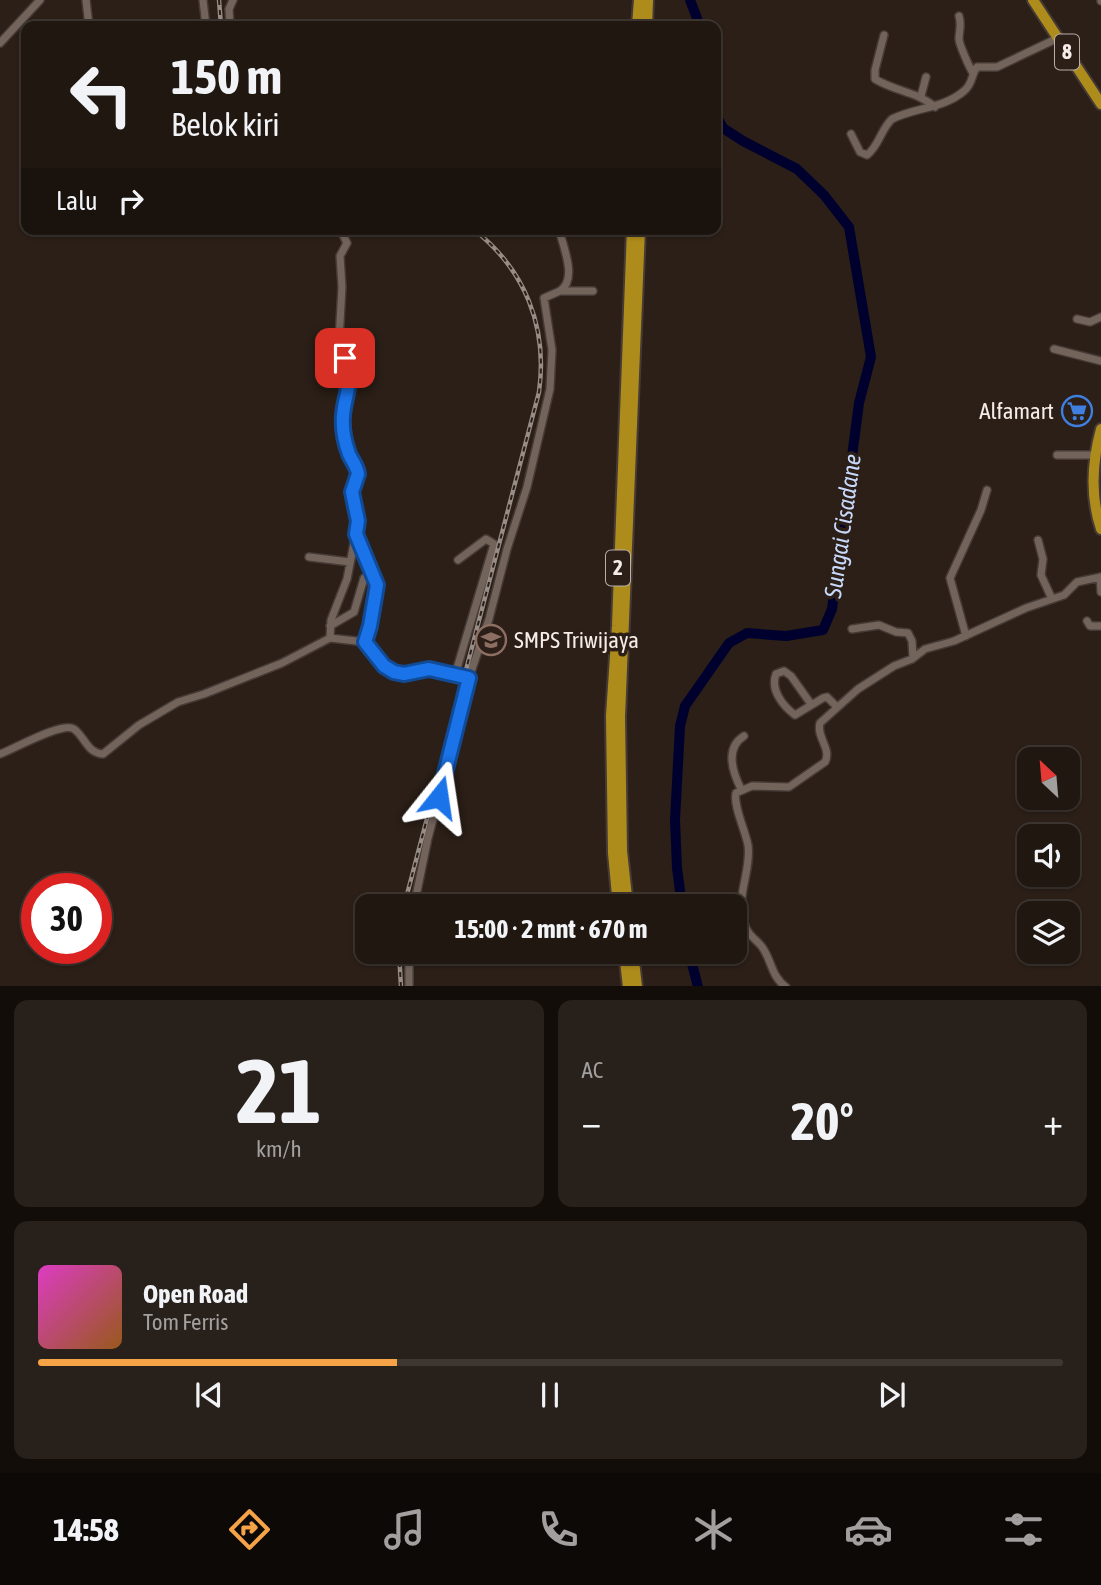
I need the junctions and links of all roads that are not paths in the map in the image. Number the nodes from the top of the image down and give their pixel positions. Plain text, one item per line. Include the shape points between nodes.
1 (40, 0) edge
2 (86, 0) edge
3 (203, 0) edge
4 (233, 0) edge
5 (639, 0) edge
6 (648, 0) edge
7 (1033, 0) edge
8 (959, 16) dead end
9 (88, 21) edge
10 (205, 21) edge
11 (230, 21) edge
12 (637, 21) edge
13 (647, 21) edge
14 (884, 35) dead end
15 (1058, 38) junction
16 (0, 43) edge
17 (973, 73) junction
18 (926, 78) dead end
19 (921, 96) junction
20 (1101, 104) edge
21 (935, 107) junction
22 (851, 134) dead end
23 (343, 235) edge
24 (560, 235) edge
25 (632, 235) edge
26 (640, 235) edge
27 (560, 291) junction
28 (593, 291) dead end
29 (1101, 317) edge
30 (1077, 319) dead end
31 (1054, 349) dead end
32 (1101, 361) edge
33 (1101, 429) edge
34 (1057, 455) dead end
35 (1094, 455) junction
36 (987, 490) dead end
37 (1101, 529) edge
38 (356, 534) junction
39 (1038, 540) dead end
40 (309, 556) dead end
41 (458, 560) dead end
42 (350, 562) junction
43 (1100, 577) edge
44 (364, 578) dead end
45 (1101, 592) edge
46 (1052, 599) junction
47 (1087, 621) dead end
48 (330, 626) junction
49 (1101, 626) edge
50 (852, 629) dead end
51 (966, 636) junction
52 (330, 638) junction
53 (365, 642) junction
54 (913, 658) junction
55 (455, 675) junction
56 (469, 678) junction
57 (811, 704) junction
58 (837, 707) junction
59 (744, 736) dead end
60 (0, 754) edge
61 (741, 789) junction
62 (416, 894) edge
63 (617, 894) edge
64 (627, 894) edge
65 (409, 964) edge
66 (625, 964) edge
67 (634, 964) edge
68 (409, 986) edge
69 (628, 986) edge
70 (637, 986) edge
71 (786, 986) edge

1 - 16 street
2 - 9 street
3 - 10 street
4 - 11 street
5 - 12 highway
6 - 13 highway
7 - 15 highway, 8
8 - 17 street via 959,41
14 - 19 street via 875,79
15 - 17 street via 1000,66 979,67
15 - 20 highway, 8
17 - 21 street via 966,90
18 - 19 street
19 - 21 street
21 - 22 street via 892,119 867,155 860,152
23 - 38 street via 347,243 340,254 339,340 349,369 343,426 358,474 352,492
24 - 27 street via 569,276
25 - 63 highway, 2 via 611,716
26 - 64 highway, 2 via 620,729
27 - 28 street
27 - 56 street via 543,300 551,340 550,389 527,487
29 - 30 street via 1090,322
31 - 32 street
33 - 35 highway
34 - 35 street
35 - 37 highway via 1095,504
36 - 51 street via 950,578
38 - 42 street
38 - 53 street via 377,585
39 - 46 street via 1041,575
40 - 42 street
41 - 55 street via 486,538 494,544
42 - 48 street
43 - 45 street
43 - 46 street via 1077,582
44 - 48 street via 354,611
46 - 51 street
47 - 49 street via 1090,626
48 - 52 street
50 - 54 street via 879,625 908,633
51 - 54 street via 928,647
52 - 53 street
52 - 60 street via 282,663 178,702 103,754 92,750 69,727
53 - 55 street via 394,672 425,669
54 - 58 street via 894,666
55 - 56 street
56 - 62 street
57 - 57 street via 791,676 784,671 776,674 775,690 791,712 800,714
57 - 58 street via 827,697
58 - 61 street via 819,727 828,756 825,762 789,787
59 - 61 street via 732,751
61 - 71 street via 735,799 749,859 741,894 743,920 776,978
65 - 68 street
66 - 69 highway
67 - 70 highway

